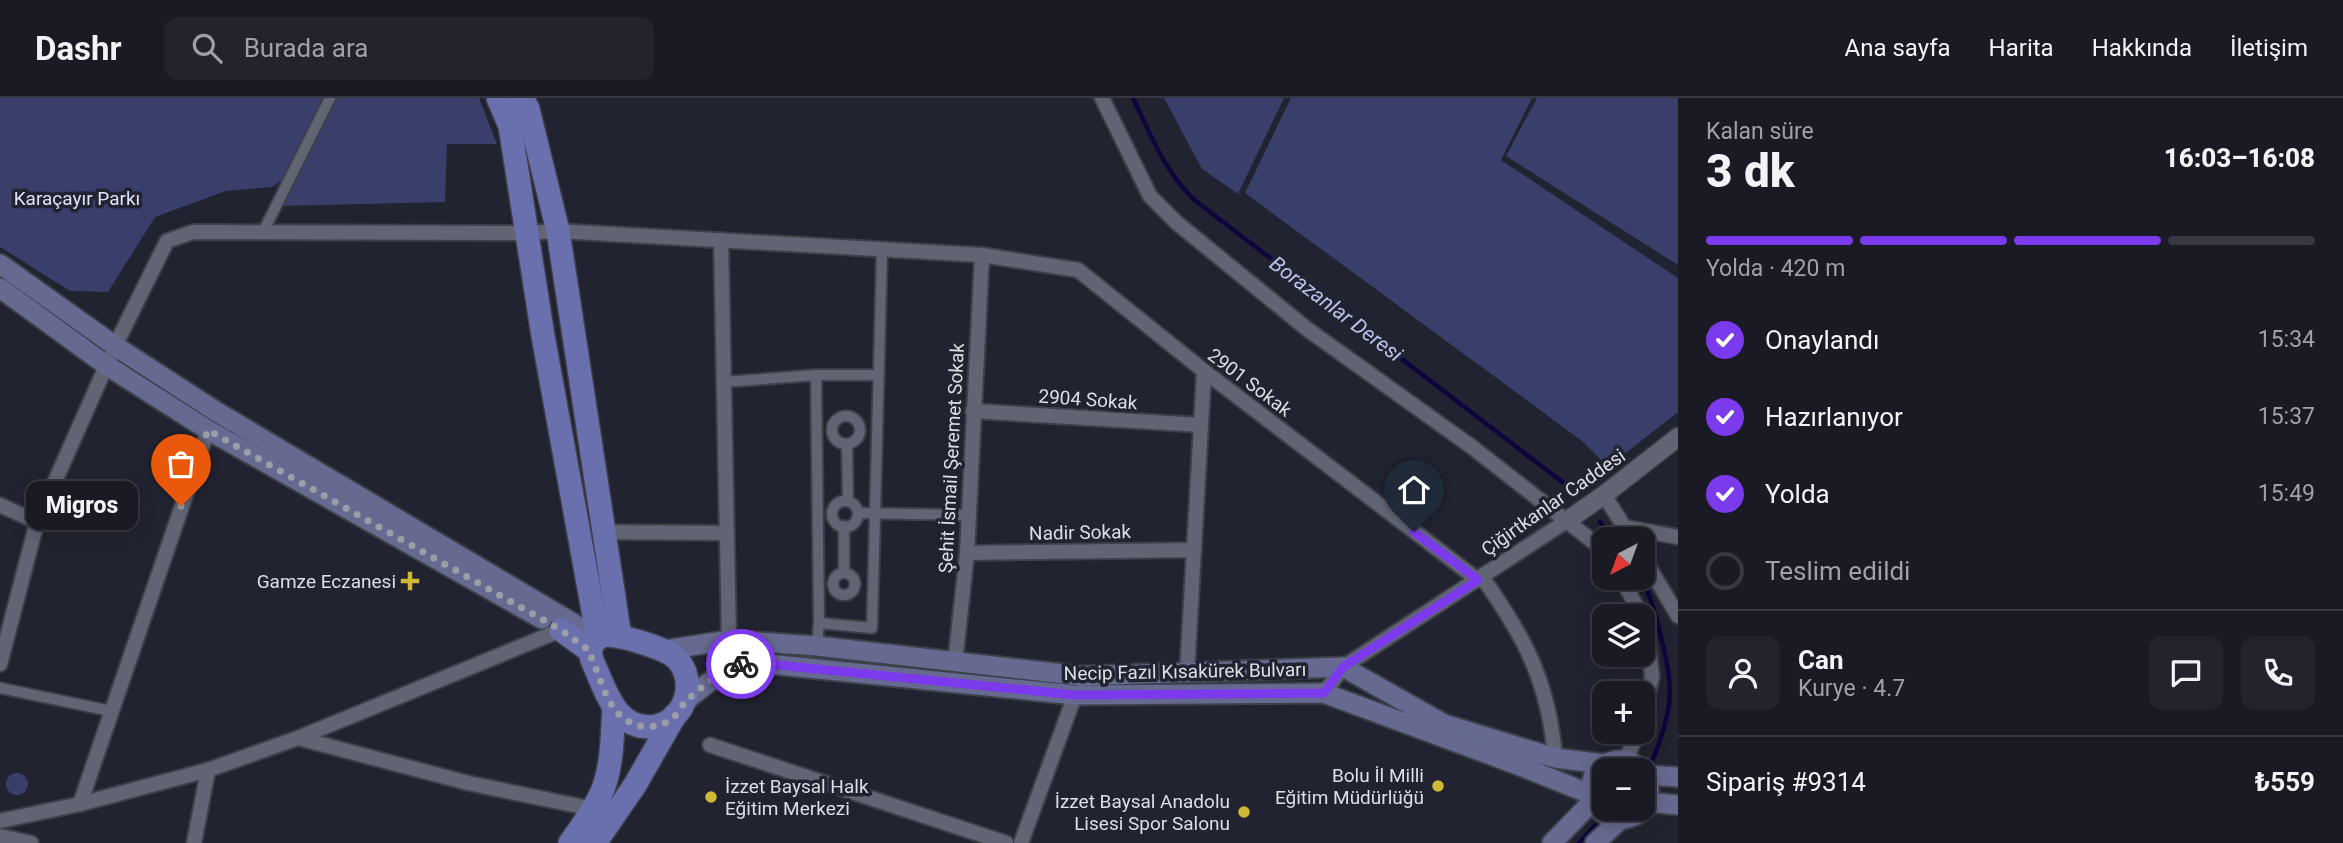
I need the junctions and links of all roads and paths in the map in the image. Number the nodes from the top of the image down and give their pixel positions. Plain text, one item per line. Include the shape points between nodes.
1 (330, 98) edge
2 (498, 98) edge
3 (522, 98) edge
4 (1102, 98) edge
5 (558, 230) junction
6 (263, 232) junction
7 (527, 233) junction
8 (721, 240) junction
9 (882, 250) junction
10 (982, 255) junction
11 (0, 264) edge
12 (0, 288) edge
13 (115, 346) junction
14 (106, 365) junction
15 (1204, 371) junction
16 (816, 375) junction
17 (879, 375) junction
18 (724, 383) junction
19 (974, 411) junction
20 (1201, 425) junction
21 (208, 430) junction
22 (832, 431) junction
23 (816, 433) junction
24 (860, 433) junction
25 (1678, 437) edge
26 (877, 439) junction
27 (847, 444) junction
28 (1604, 495) junction
29 (848, 501) junction
30 (0, 505) edge
31 (818, 511) junction
32 (832, 512) junction
33 (858, 513) junction
34 (875, 515) junction
35 (969, 515) junction
36 (1568, 520) junction
37 (37, 522) junction
38 (844, 526) junction
39 (1624, 527) edge
40 (603, 532) junction
41 (727, 533) junction
42 (1656, 535) edge
43 (1678, 537) edge
44 (1592, 540) edge
45 (1194, 550) junction
46 (967, 553) junction
47 (844, 573) junction
48 (1480, 578) junction
49 (1656, 579) edge
50 (818, 580) junction
51 (833, 582) junction
52 (873, 582) junction
53 (856, 584) junction
54 (1678, 616) edge
55 (819, 623) junction
56 (561, 630) junction
57 (729, 640) junction
58 (603, 642) junction
59 (817, 646) junction
60 (665, 650) junction
61 (955, 663) junction
62 (0, 664) edge
63 (1343, 667) junction
64 (1187, 673) junction
65 (0, 688) edge
66 (1324, 693) junction
67 (1075, 695) junction
68 (614, 708) junction
69 (680, 708) junction
70 (111, 711) junction
71 (298, 738) junction
72 (710, 745) dead end
73 (1555, 758) junction
74 (1592, 763) edge
75 (208, 770) junction
76 (1655, 774) edge
77 (1592, 777) edge
78 (1678, 778) edge
79 (1591, 798) junction
80 (1655, 803) edge
81 (80, 804) junction
82 (1678, 805) edge
83 (593, 808) junction
84 (0, 821) edge
85 (1619, 821) edge
86 (0, 836) edge
87 (31, 843) edge
88 (194, 843) edge
89 (570, 843) edge
90 (595, 843) edge
91 (1006, 843) edge
92 (1021, 843) edge
93 (1552, 843) edge
94 (1595, 843) edge

1 - 6 street
2 - 7 main road via 510,126
3 - 5 main road
4 - 36 street via 1150,196 1177,223 1307,329
5 - 7 street, 2901 Sokak
5 - 8 street, 2901 Sokak
5 - 40 main road
6 - 7 street, 2901 Sokak
6 - 13 street, 2901 Sokak via 193,232 167,241
7 - 58 main road
8 - 9 street, 2901 Sokak
8 - 18 street
9 - 10 street, 2901 Sokak
9 - 17 street
10 - 15 street, 2901 Sokak via 1078,270
10 - 19 street, Şehit İsmail Şeremet Sokak
11 - 13 main road
12 - 14 main road
13 - 14 street, 2901 Sokak
13 - 58 main road via 217,412
14 - 21 main road
14 - 37 street, 2901 Sokak
15 - 20 street
15 - 48 street, 2901 Sokak
16 - 17 street
16 - 18 street
16 - 23 street
17 - 26 street
18 - 41 street
19 - 20 street, 2904 Sokak
19 - 35 street, Şehit İsmail Şeremet Sokak
20 - 45 street
21 - 56 main road
21 - 70 street
22 - 23 street
22 - 24 street via 838,419 847,416 856,420
22 - 27 street via 838,442
23 - 31 street
24 - 26 street
24 - 27 street via 855,442
25 - 28 street, Çiğirtkanlar Caddesi
26 - 34 street
27 - 29 street
28 - 36 street, Çiğirtkanlar Caddesi
28 - 39 street
29 - 32 street via 836,504
29 - 33 street
30 - 37 street
31 - 32 street
31 - 50 street
32 - 38 street via 834,520
33 - 34 street
33 - 38 street via 855,521
34 - 35 street
34 - 52 street
35 - 46 street, Şehit İsmail Şeremet Sokak
36 - 44 street
36 - 48 street, Çiğirtkanlar Caddesi
37 - 62 street, 2901 Sokak
38 - 47 street
40 - 41 street
40 - 58 main road
41 - 57 street
42 - 43 street
45 - 46 street, Nadir Sokak
45 - 64 street
46 - 61 street, Şehit İsmail Şeremet Sokak
47 - 51 street
47 - 53 street
48 - 63 street, Çiğirtkanlar Caddesi
48 - 73 street, 2901 Sokak via 1524,640 1536,667 1553,727
49 - 54 street
50 - 51 street
50 - 55 street
51 - 53 street via 834,589 844,596
52 - 53 street
52 - 55 street via 872,628
55 - 59 street
56 - 58 main road
56 - 71 street
57 - 59 main road, Necip Fazıl Kısakürek Bulvarı
57 - 60 main road, Necip Fazıl Kısakürek Bulvarı
58 - 60 main road
58 - 68 main road
59 - 61 main road, Necip Fazıl Kısakürek Bulvarı
60 - 69 main road via 684,670 688,684
61 - 64 main road, Necip Fazıl Kısakürek Bulvarı via 1082,676
63 - 64 main road, Necip Fazıl Kısakürek Bulvarı
63 - 66 street
63 - 73 main road via 1444,724
65 - 70 street
66 - 67 main road, Necip Fazıl Kısakürek Bulvarı
66 - 79 main road, Necip Fazıl Kısakürek Bulvarı via 1523,767
67 - 69 main road, Necip Fazıl Kısakürek Bulvarı via 748,662 720,674
67 - 92 street
68 - 69 main road via 624,720 648,727 660,725
68 - 83 main road via 609,768
69 - 90 main road
70 - 81 street
71 - 75 street
71 - 83 street via 468,783
72 - 91 street
73 - 74 main road
75 - 81 street
75 - 88 street
76 - 78 main road
77 - 79 main road
79 - 93 main road
80 - 82 main road
81 - 84 street
83 - 89 main road
85 - 94 main road
86 - 87 street

